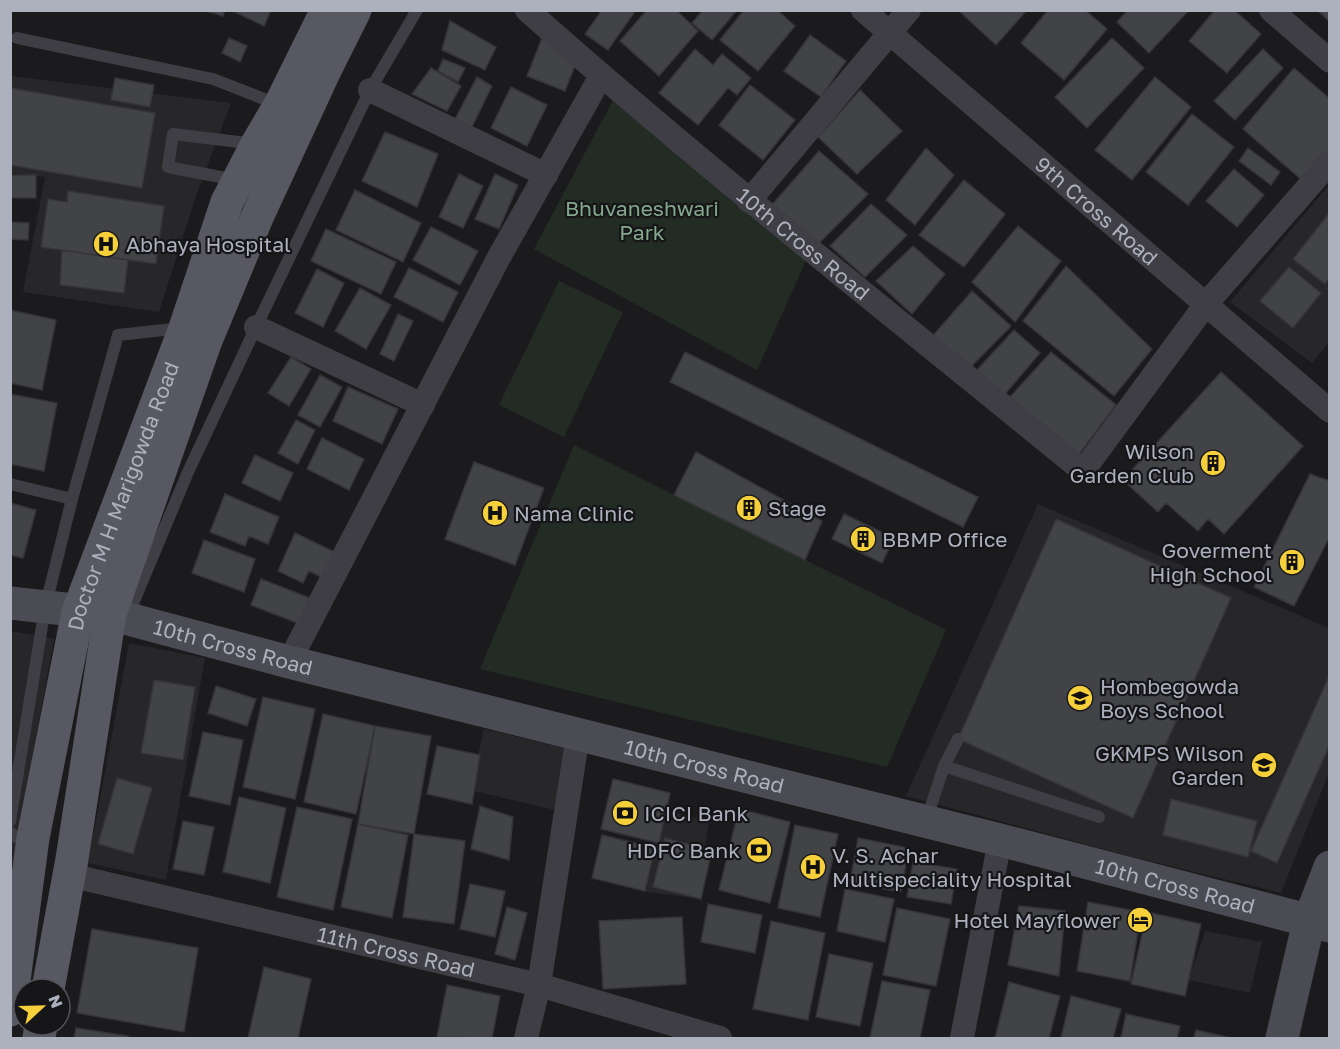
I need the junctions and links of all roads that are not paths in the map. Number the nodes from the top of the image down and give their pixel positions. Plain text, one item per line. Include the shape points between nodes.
1 (327, 10) edge
2 (355, 10) edge
3 (417, 10) edge
4 (527, 10) edge
5 (863, 10) edge
6 (909, 10) edge
7 (1271, 10) edge
8 (889, 33) junction
9 (17, 38) dead end
10 (1329, 61) edge
11 (601, 76) junction
12 (370, 90) junction
13 (280, 105) junction
14 (257, 144) junction
15 (1329, 162) edge
16 (546, 175) junction
17 (238, 181) junction
18 (749, 201) junction
19 (1206, 304) junction
20 (256, 327) junction
21 (185, 328) junction
22 (423, 405) junction
23 (1329, 411) edge
24 (10, 484) edge
25 (72, 499) junction
26 (10, 603) edge
27 (45, 608) junction
28 (78, 612) junction
29 (118, 616) junction
30 (289, 662) junction
31 (578, 735) junction
32 (958, 739) dead end
33 (944, 766) junction
34 (1099, 816) dead end
35 (926, 822) junction
36 (18, 830) edge
37 (1000, 840) junction
38 (1329, 867) edge
39 (69, 875) junction
40 (1319, 923) edge
41 (50, 977) edge
42 (539, 985) junction
43 (10, 1010) edge
44 (526, 1038) edge
45 (720, 1038) edge
46 (962, 1038) edge
47 (1282, 1038) edge

1 - 13 main road, Doctor M H Marigowda Road
2 - 29 main road, Doctor M H Marigowda Road via 258,215 205,343
3 - 12 lane
4 - 11 street, 10th Cross Road
5 - 8 street, 9th Cross Road
6 - 8 street
7 - 10 street
8 - 18 street
8 - 19 street, 9th Cross Road
9 - 13 lane via 213,79
11 - 16 street
11 - 18 street, 10th Cross Road
12 - 16 street
12 - 20 lane
13 - 14 main road, Doctor M H Marigowda Road
14 - 17 main road, Doctor M H Marigowda Road
14 - 17 lane via 173,134 168,167
15 - 19 street
16 - 22 street
17 - 21 main road, Doctor M H Marigowda Road via 227,202
18 - 19 street, 10th Cross Road via 1083,471
19 - 23 street, 9th Cross Road
20 - 22 street
20 - 29 lane
21 - 25 lane via 118,335
21 - 28 main road, Doctor M H Marigowda Road
22 - 30 street
24 - 25 lane
25 - 27 lane
26 - 27 main road, 10th Cross Road
27 - 28 main road, 10th Cross Road
27 - 36 lane
28 - 29 main road, 10th Cross Road
28 - 36 main road, Doctor M H Marigowda Road
29 - 30 main road, 10th Cross Road
29 - 39 main road, Doctor M H Marigowda Road
30 - 31 main road, 10th Cross Road
31 - 35 main road, 10th Cross Road
31 - 42 street
32 - 33 lane
33 - 34 lane
33 - 35 lane
35 - 37 main road, 10th Cross Road
36 - 43 main road, Doctor M H Marigowda Road
37 - 40 main road, 10th Cross Road
37 - 46 street
38 - 40 main road
39 - 41 main road, Doctor M H Marigowda Road
39 - 42 street, 11th Cross Road
40 - 47 main road
42 - 44 street
42 - 45 street, 11th Cross Road

